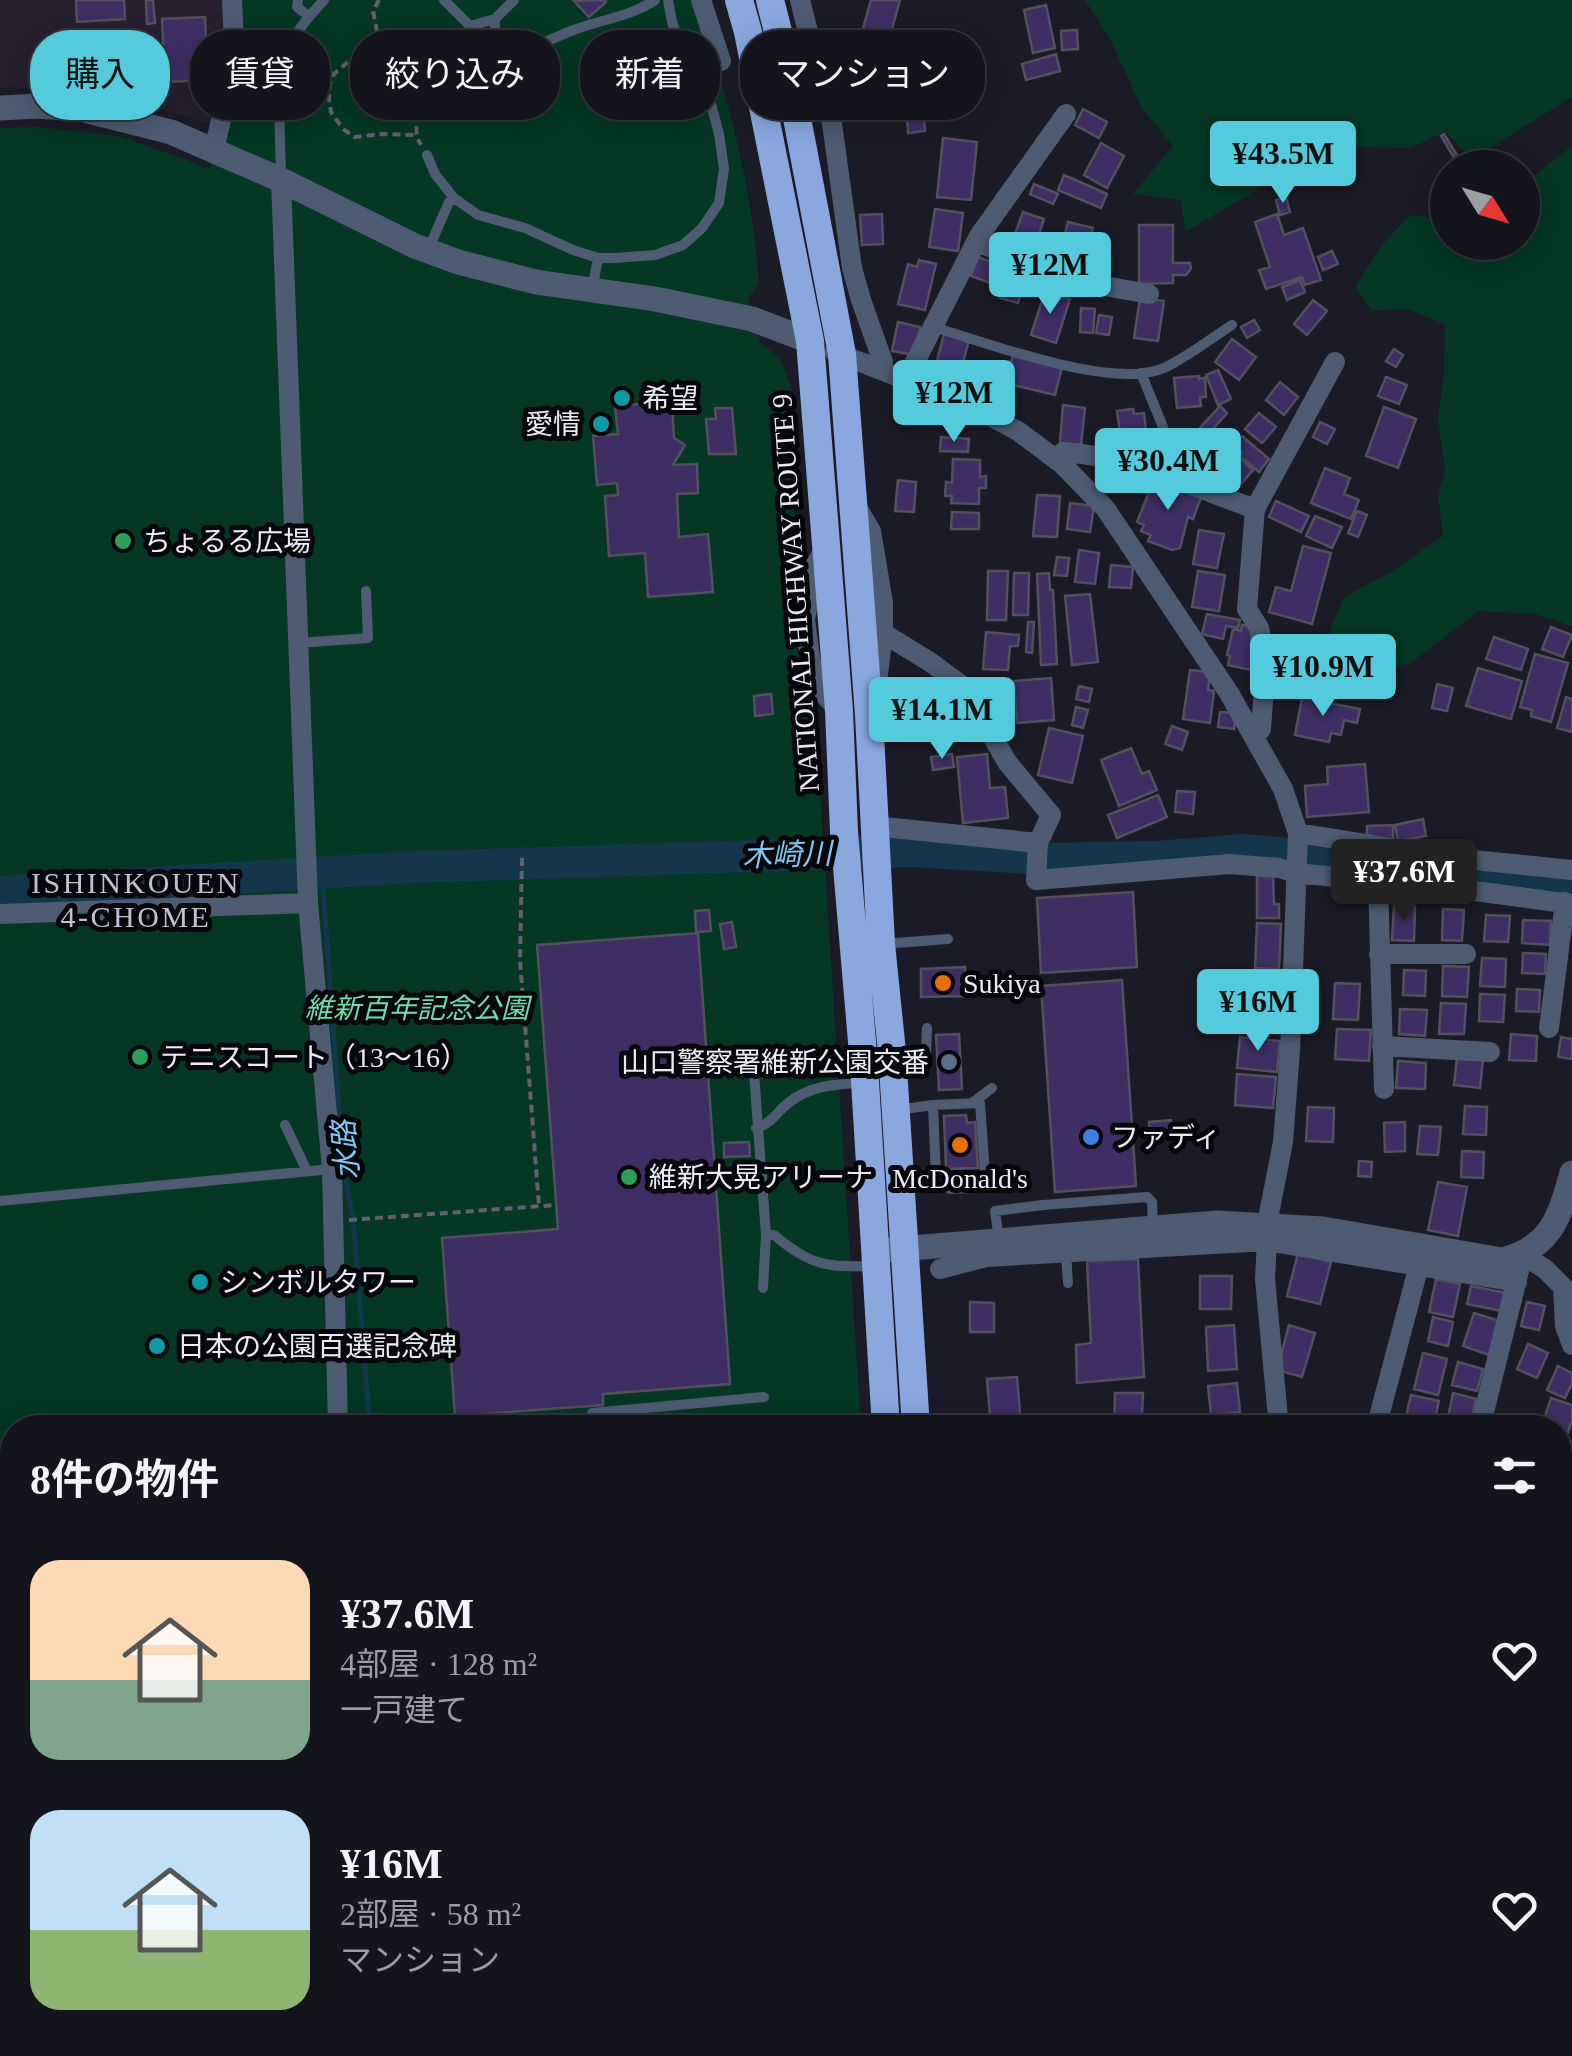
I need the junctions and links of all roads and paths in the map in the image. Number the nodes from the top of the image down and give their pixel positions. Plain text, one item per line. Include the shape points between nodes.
1 (232, 0) edge
2 (324, 0) edge
3 (378, 0) edge
4 (444, 0) edge
5 (514, 0) edge
6 (655, 0) edge
7 (668, 0) edge
8 (701, 0) edge
9 (739, 0) edge
10 (770, 0) edge
11 (800, 0) edge
12 (296, 2) edge
13 (309, 16) junction
14 (495, 19) junction
15 (467, 23) junction
16 (300, 30) edge
17 (377, 30) edge
18 (461, 30) edge
19 (350, 59) edge
20 (721, 61) dead end
21 (330, 73) edge
22 (334, 74) junction
23 (0, 108) edge
24 (1066, 114) dead end
25 (282, 120) edge
26 (418, 120) edge
27 (415, 135) junction
28 (214, 149) junction
29 (426, 155) joint
30 (281, 180) junction
31 (454, 198) junction
32 (976, 242) junction
33 (428, 251) junction
34 (598, 258) junction
35 (592, 290) junction
36 (1149, 294) dead end
37 (1232, 325) dead end
38 (933, 327) junction
39 (810, 342) junction
40 (842, 354) junction
41 (1335, 362) dead end
42 (884, 371) junction
43 (1141, 374) junction
44 (906, 380) junction
45 (1055, 459) junction
46 (1151, 472) junction
47 (852, 498) junction
48 (1255, 509) junction
49 (366, 591) dead end
50 (883, 633) junction
51 (298, 642) junction
52 (869, 715) junction
53 (1254, 737) junction
54 (874, 830) junction
55 (1298, 832) junction
56 (1038, 843) junction
57 (522, 858) dead end
58 (1572, 870) edge
59 (1296, 873) junction
60 (1378, 881) junction
61 (308, 902) junction
62 (1569, 903) edge
63 (0, 914) edge
64 (948, 939) dead end
65 (881, 944) junction
66 (1379, 954) junction
67 (1466, 954) dead end
68 (927, 1028) dead end
69 (1550, 1028) dead end
70 (1382, 1046) junction
71 (892, 1052) junction
72 (1490, 1052) dead end
73 (754, 1073) dead end
74 (864, 1082) junction
75 (992, 1088) dead end
76 (1384, 1089) dead end
77 (971, 1103) junction
78 (932, 1106) junction
79 (896, 1110) junction
80 (284, 1125) dead end
81 (756, 1128) junction
82 (332, 1168) junction
83 (306, 1171) junction
84 (1572, 1173) edge
85 (0, 1201) edge
86 (556, 1204) dead end
87 (540, 1206) junction
88 (344, 1220) dead end
89 (1153, 1229) junction
90 (1267, 1232) junction
91 (766, 1236) junction
92 (999, 1241) junction
93 (1066, 1244) junction
94 (906, 1248) junction
95 (1523, 1255) junction
96 (1421, 1256) junction
97 (876, 1258) junction
98 (940, 1269) dead end
99 (1517, 1282) junction
100 (1068, 1283) dead end
101 (763, 1288) dead end
102 (1568, 1292) edge
103 (1572, 1345) edge
104 (764, 1397) dead end
105 (338, 1415) edge
106 (592, 1415) edge
107 (885, 1415) edge
108 (915, 1415) edge
109 (1278, 1415) edge
110 (1379, 1415) edge
111 (1483, 1415) edge

1 - 28 street via 235,63
2 - 13 lane
3 - 17 path
4 - 15 lane
5 - 14 lane
6 - 14 lane via 520,51 501,45
7 - 34 lane via 719,134 719,203 683,245 655,255
8 - 20 street
9 - 39 highway, NATIONAL HIGHWAY ROUTE 9
10 - 40 highway
11 - 42 street via 826,80 852,268
12 - 13 lane
13 - 16 lane
14 - 15 lane
15 - 18 path
19 - 22 path
21 - 22 path
22 - 27 path via 331,112 343,129 355,137
23 - 28 street via 80,109
24 - 32 street
25 - 30 lane
26 - 27 path
27 - 29 path
28 - 30 street
29 - 31 lane
30 - 33 street
30 - 51 street
31 - 33 lane
31 - 34 lane via 478,215
32 - 36 street via 1088,283
32 - 38 street
33 - 35 street via 536,282
34 - 35 lane
35 - 39 street via 752,320
37 - 43 lane via 1164,369
38 - 43 lane via 1077,369
38 - 44 street
39 - 40 street
39 - 74 highway, NATIONAL HIGHWAY ROUTE 9
40 - 42 street
40 - 47 highway
41 - 48 street
42 - 44 street
43 - 46 lane via 1163,428
44 - 45 street via 1018,430
45 - 46 street via 1063,452 1086,454
45 - 53 street via 1104,508
46 - 48 street
47 - 50 street via 871,530
47 - 52 highway
48 - 53 street via 1247,609 1260,628 1266,661 1261,728
49 - 51 lane via 368,638
50 - 52 street via 878,693
50 - 56 street via 964,687 1007,762 1051,815
51 - 61 street
52 - 54 highway
53 - 55 street
54 - 56 street
54 - 65 highway
55 - 58 street
55 - 59 street
56 - 59 street via 1036,880 1230,864
57 - 87 path via 520,960
59 - 60 street
59 - 90 street via 1283,1142
60 - 62 street
60 - 66 street
61 - 63 street
61 - 82 street
62 - 69 street
64 - 65 lane
65 - 71 highway
66 - 67 street
66 - 70 street
68 - 71 lane via 926,1055
70 - 72 street
70 - 76 street
71 - 79 highway
73 - 81 lane
74 - 81 lane via 811,1089
74 - 97 highway, NATIONAL HIGHWAY ROUTE 9
75 - 77 lane
77 - 78 lane
77 - 78 lane via 980,1103 985,1174 974,1188 950,1189 936,1178
78 - 79 lane
79 - 94 highway
80 - 83 lane
81 - 91 lane
82 - 83 lane
82 - 105 street
83 - 85 lane
84 - 95 street via 1552,1228
86 - 87 path
87 - 88 path
89 - 90 street via 1217,1223
89 - 92 lane via 1147,1196 1123,1197 995,1211
89 - 93 street
90 - 93 street
90 - 96 street via 1323,1229
90 - 109 street
91 - 97 lane via 834,1267
91 - 101 lane
92 - 93 street
92 - 94 street
93 - 98 street
93 - 100 lane
94 - 97 street
94 - 108 highway
95 - 96 street
95 - 99 street
95 - 102 street
96 - 99 street
96 - 110 street
97 - 107 highway, NATIONAL HIGHWAY ROUTE 9
99 - 111 street
102 - 103 street via 1565,1326
104 - 106 lane

